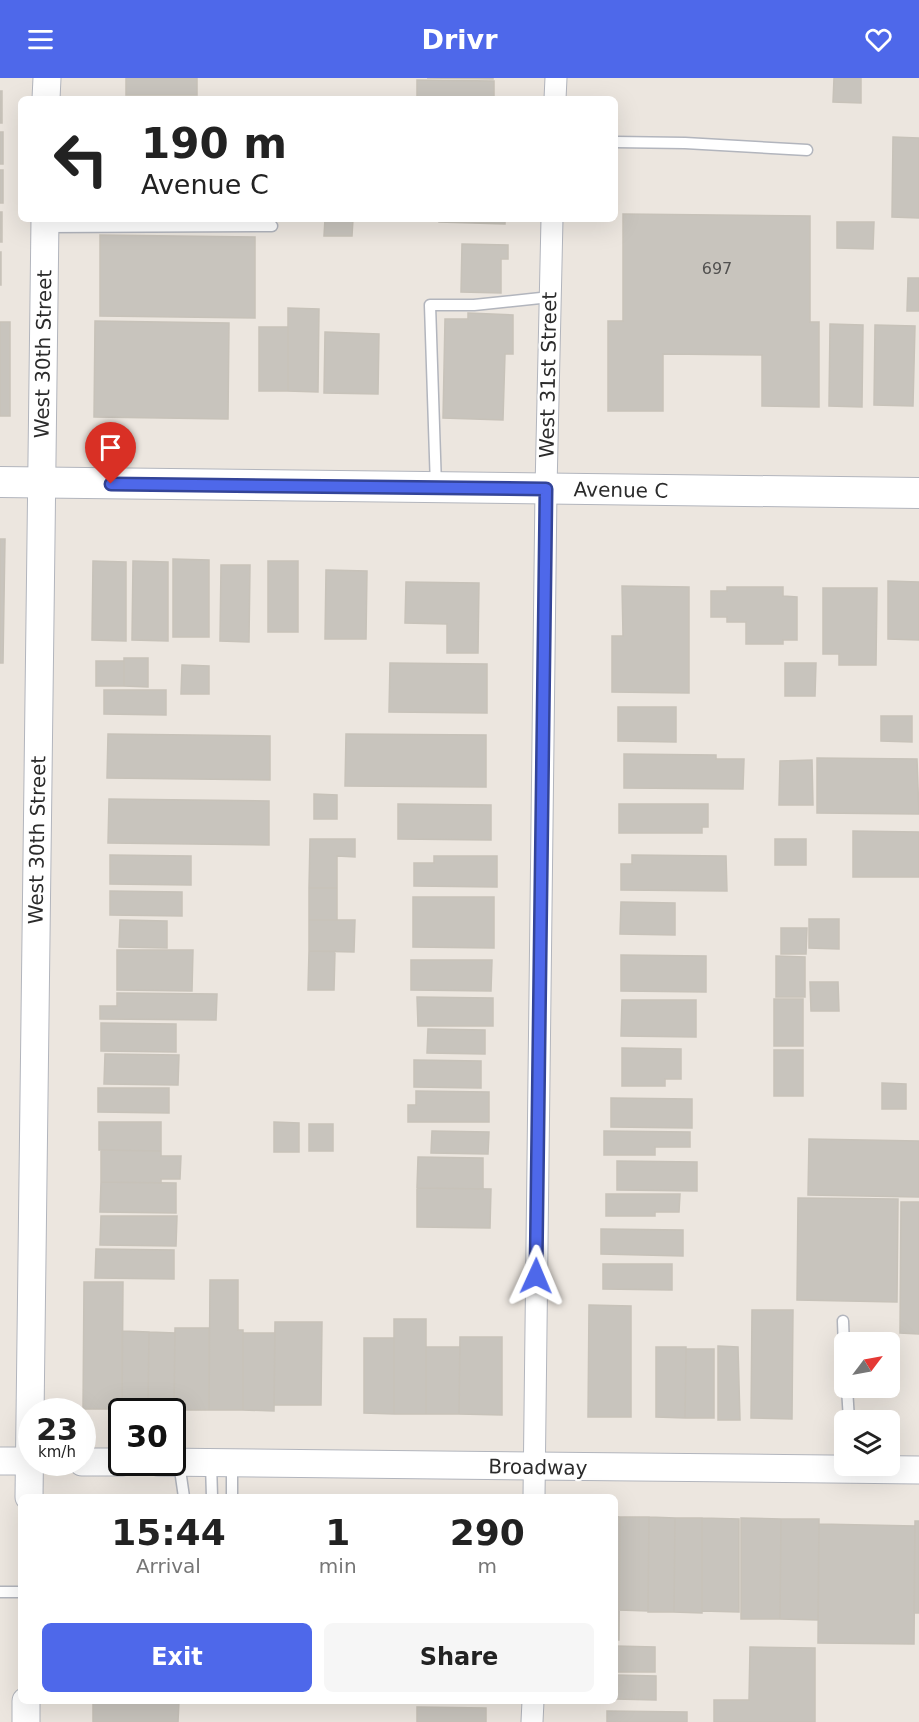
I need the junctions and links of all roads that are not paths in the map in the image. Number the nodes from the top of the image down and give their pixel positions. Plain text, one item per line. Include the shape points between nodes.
1 (47, 78) edge
2 (556, 78) edge
3 (46, 96) edge
4 (555, 96) edge
5 (618, 142) edge
6 (807, 150) dead end
7 (552, 222) edge
8 (45, 223) edge
9 (272, 226) dead end
10 (550, 297) junction
11 (0, 482) edge
12 (42, 483) junction
13 (436, 488) junction
14 (546, 489) junction
15 (919, 493) edge
16 (843, 1321) dead end
17 (843, 1332) edge
18 (31, 1398) edge
19 (0, 1461) edge
20 (18, 1461) edge
21 (186, 1463) edge
22 (221, 1463) junction
23 (534, 1467) junction
24 (834, 1468) edge
25 (900, 1469) edge
26 (919, 1470) edge
27 (30, 1476) edge
28 (174, 1476) edge
29 (29, 1494) edge
30 (183, 1494) edge
31 (213, 1494) edge
32 (231, 1494) edge
33 (534, 1494) edge
34 (0, 1592) edge
35 (18, 1592) edge
36 (26, 1704) edge
37 (533, 1704) edge
38 (26, 1722) edge
39 (532, 1722) edge

1 - 3 street
2 - 4 street
5 - 6 lane
7 - 10 street, West 31st Street
8 - 9 lane
8 - 12 street, West 30th Street
10 - 13 lane via 430,305
10 - 14 street, West 31st Street
11 - 12 main road, Avenue C
12 - 13 main road, Avenue C
12 - 18 street, West 30th Street
13 - 14 main road, Avenue C
14 - 15 main road, Avenue C
14 - 23 street, West 31st Street
16 - 17 lane
19 - 20 street
21 - 22 street, Broadway
22 - 23 street, Broadway
22 - 31 lane
22 - 32 lane
23 - 24 street, Broadway
23 - 33 street, West 31st Street
25 - 26 street, Broadway
27 - 29 street, West 30th Street
28 - 30 lane
34 - 35 lane
36 - 38 street
37 - 39 street

